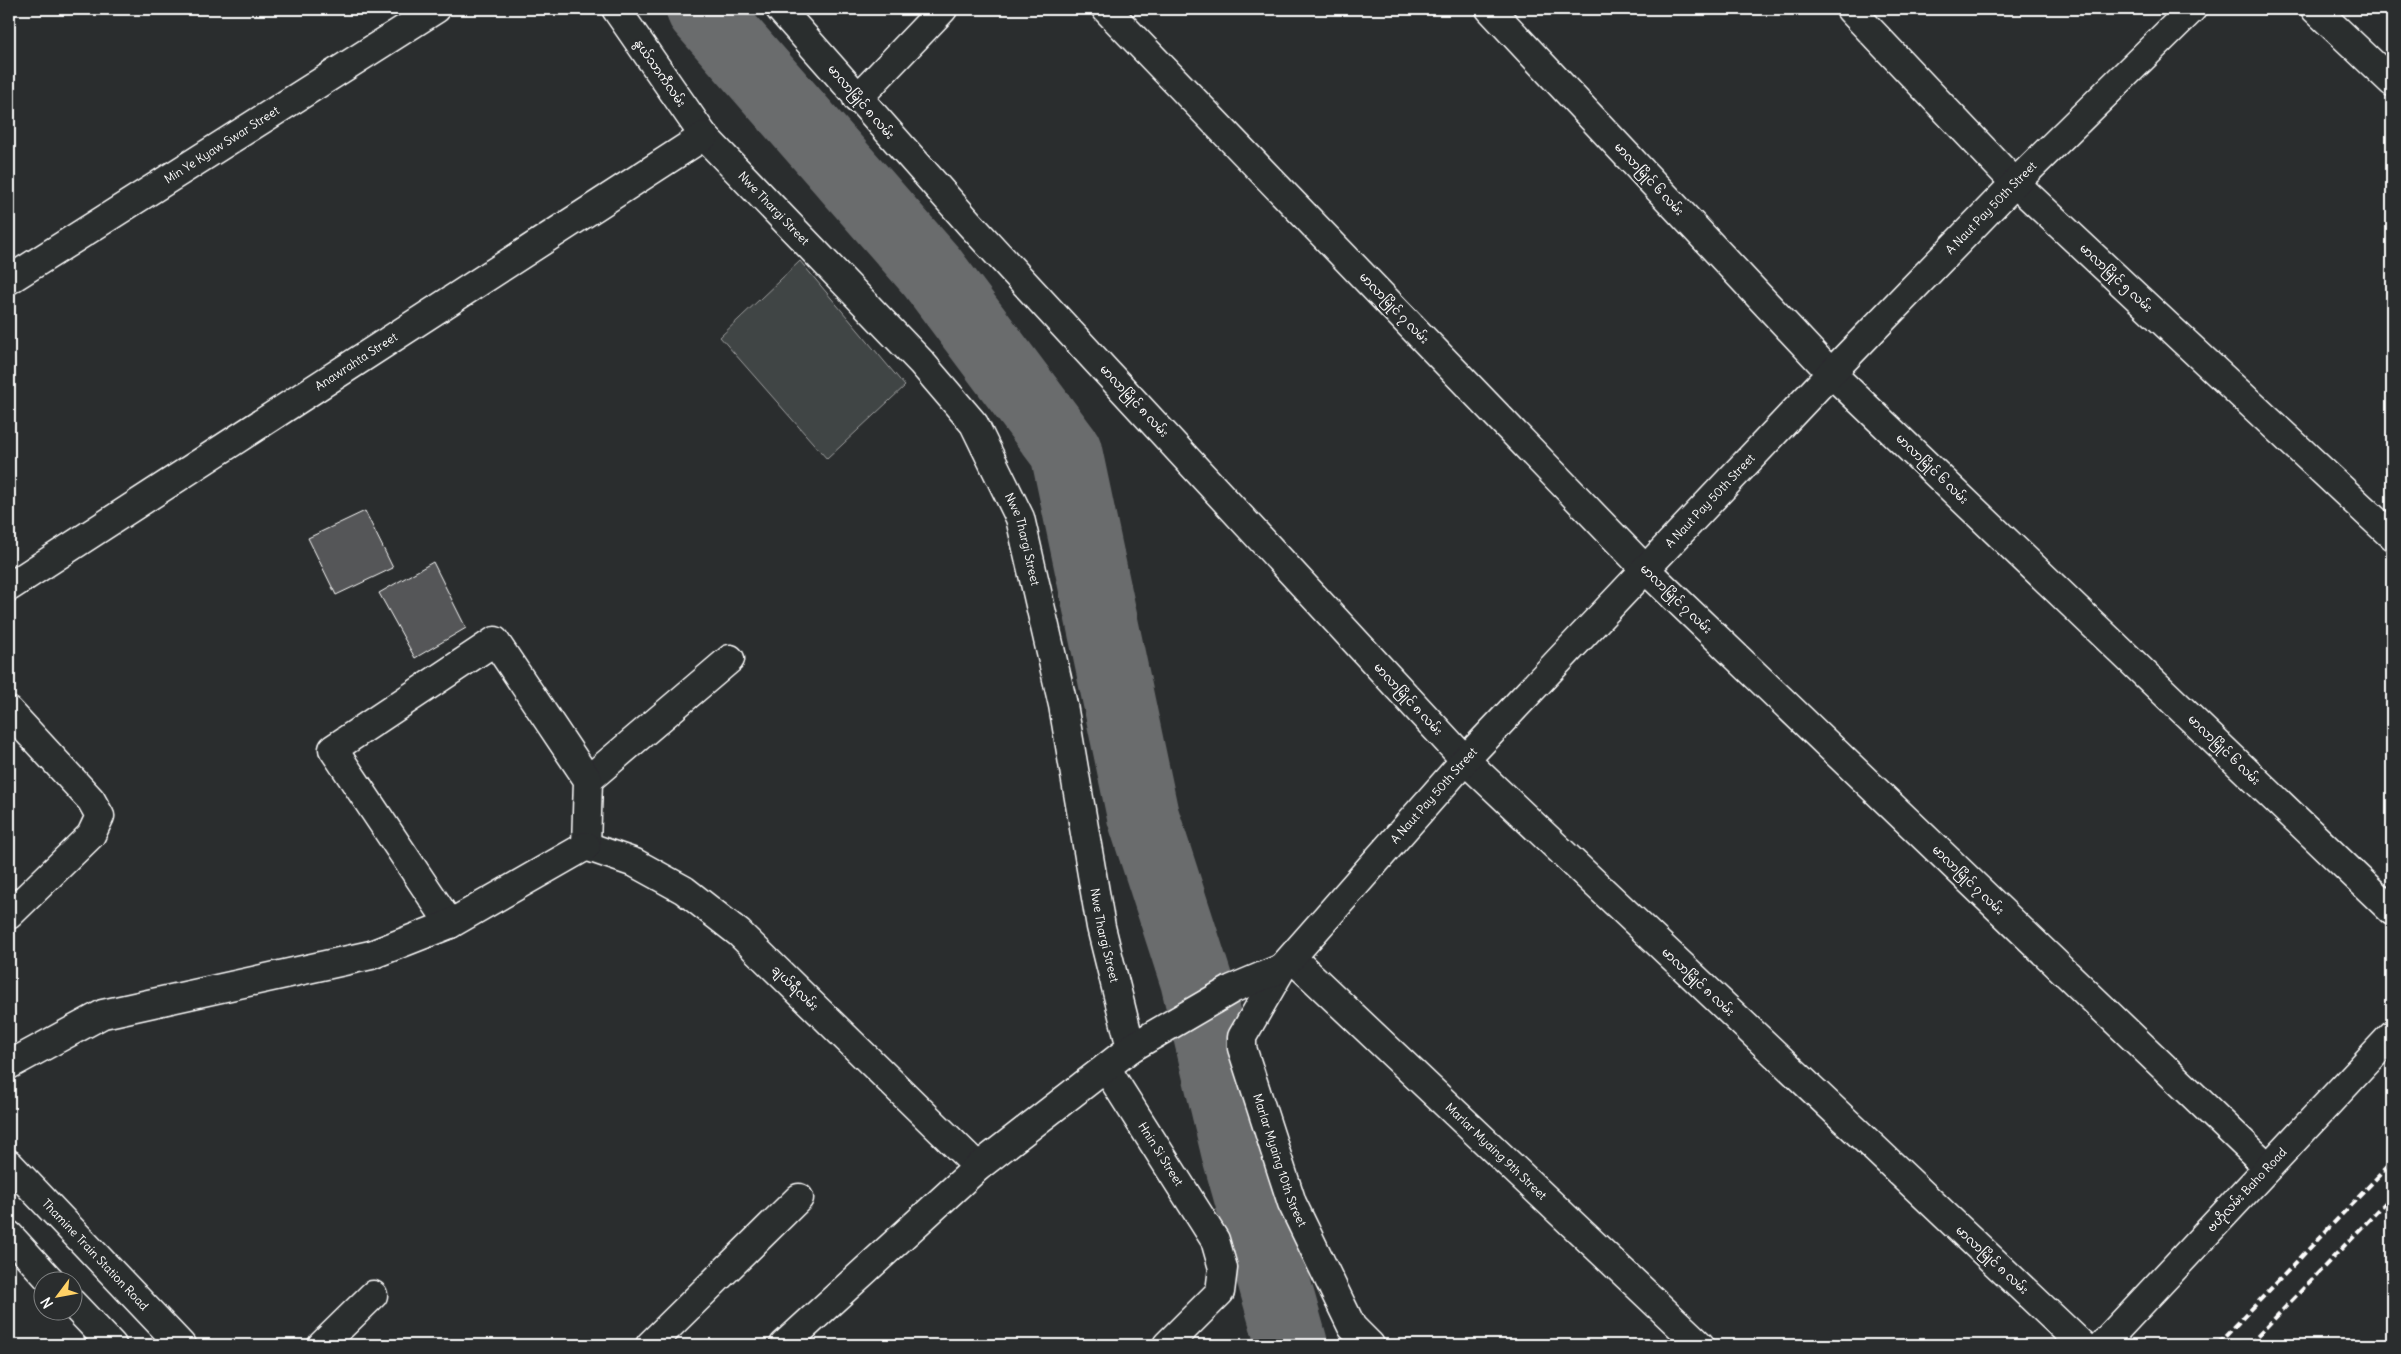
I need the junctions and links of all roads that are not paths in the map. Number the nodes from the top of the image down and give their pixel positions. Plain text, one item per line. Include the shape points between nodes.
1 (436, 9) edge
2 (616, 9) edge
3 (780, 9) edge
4 (943, 9) edge
5 (1106, 9) edge
6 (1490, 9) edge
7 (1850, 9) edge
8 (2192, 9) edge
9 (2315, 9) edge
10 (2392, 82) edge
11 (857, 99) junction
12 (704, 136) junction
13 (2015, 183) junction
14 (9, 280) edge
15 (1830, 373) junction
16 (2392, 536) edge
17 (1646, 570) junction
18 (9, 586) edge
19 (730, 660) dead end
20 (9, 711) edge
21 (1465, 760) junction
22 (588, 780) junction
23 (586, 846) junction
24 (2392, 911) edge
25 (9, 915) edge
26 (450, 924) junction
27 (1287, 963) junction
28 (2392, 1035) edge
29 (1131, 1048) junction
30 (9, 1065) edge
31 (1106, 1068) junction
32 (9, 1164) edge
33 (978, 1167) junction
34 (2268, 1167) junction
35 (799, 1198) dead end
36 (9, 1235) edge
37 (43, 1272) edge
38 (373, 1295) dead end
39 (82, 1314) edge
40 (112, 1345) edge
41 (181, 1345) edge
42 (322, 1345) edge
43 (650, 1345) edge
44 (784, 1345) edge
45 (1167, 1345) edge
46 (1370, 1345) edge
47 (1700, 1345) edge
48 (2082, 1345) edge
49 (2102, 1345) edge

1 - 14 street, Min Ye Kyaw Swar Street
2 - 12 street, နွယ်သာကီလမ်း
3 - 11 street, မာလာမြိုင် ၈ လမ်း
4 - 11 street
5 - 17 street, မာလာမြိုင် ၇ လမ်း
6 - 15 street, မာလာမြိုင် ၆ လမ်း
7 - 13 street, မာလာမြိုင် ၅ လမ်း
8 - 13 street, A Naut Pay 50th Street
9 - 10 street
11 - 21 street, မာလာမြိုင် ၈ လမ်း
12 - 18 street, Anawrahta Street
12 - 29 street, Nwe Thargi Street via 921,362 974,424 1020,518 1063,705 1101,927
13 - 15 street, A Naut Pay 50th Street
13 - 16 street, မာလာမြိုင် ၅ လမ်း
15 - 17 street, A Naut Pay 50th Street
15 - 24 street, မာလာမြိုင် ၆ လမ်း
17 - 21 street, A Naut Pay 50th Street
17 - 34 street, မာလာမြိုင် ၇ လမ်း
19 - 22 street
20 - 25 street via 91,800 100,816 91,836
21 - 27 street, A Naut Pay 50th Street
21 - 48 street, မာလာမြိုင် ၈ လမ်း
22 - 23 street
22 - 26 street via 495,641 333,749
23 - 26 street
23 - 33 street, ချယ်ရီလမ်း via 635,863 684,890 739,933
26 - 30 street via 371,955 103,1014
27 - 29 street, A Naut Pay 50th Street via 1232,989
27 - 46 street, Marlar Myaing 10th Street via 1242,1038 1242,1048 1292,1203 1352,1327
27 - 47 street, Marlar Myaing 9th Street
28 - 34 street, ဗဟိုလမ်း Baho Road
29 - 31 street
31 - 33 street
31 - 45 street, Hnin Si Street via 1215,1240 1223,1268 1220,1292
32 - 41 street, Thamine Train Station Road
33 - 44 street
34 - 49 street, ဗဟိုလမ်း Baho Road
35 - 43 street
36 - 37 street
38 - 42 street
39 - 40 street

